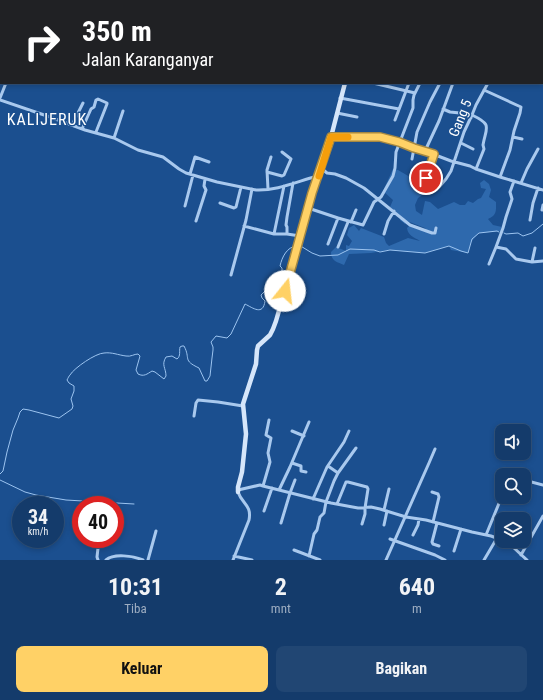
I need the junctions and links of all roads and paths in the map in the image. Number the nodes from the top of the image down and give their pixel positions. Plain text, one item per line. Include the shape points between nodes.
1 (6, 84) edge
2 (345, 84) edge
3 (377, 84) edge
4 (409, 84) edge
5 (420, 84) edge
6 (439, 84) edge
7 (453, 84) edge
8 (487, 84) edge
9 (484, 90) junction
10 (407, 91) junction
11 (415, 93) junction
12 (340, 98) junction
13 (0, 99) edge
14 (83, 102) dead end
15 (397, 109) junction
16 (443, 109) junction
17 (123, 110) dead end
18 (337, 113) junction
19 (356, 117) dead end
20 (472, 117) junction
21 (395, 120) dead end
22 (72, 125) junction
23 (82, 129) junction
24 (96, 132) junction
25 (331, 137) junction
26 (513, 137) junction
27 (114, 138) junction
28 (522, 139) dead end
29 (399, 142) junction
30 (461, 143) junction
31 (414, 148) junction
32 (473, 148) dead end
33 (538, 149) dead end
34 (425, 151) junction
35 (282, 152) dead end
36 (434, 154) junction
37 (271, 157) dead end
38 (412, 158) dead end
39 (209, 162) dead end
40 (455, 162) junction
41 (476, 169) junction
42 (266, 172) junction
43 (320, 172) junction
44 (192, 175) junction
45 (500, 177) junction
46 (205, 179) junction
47 (514, 181) junction
48 (293, 183) junction
49 (521, 183) junction
50 (284, 186) junction
51 (241, 187) junction
52 (538, 188) junction
53 (252, 189) junction
54 (268, 189) junction
55 (543, 190) edge
56 (378, 199) junction
57 (220, 203) dead end
58 (543, 205) edge
59 (185, 206) dead end
60 (323, 207) dead end
61 (308, 208) junction
62 (356, 210) dead end
63 (542, 210) dead end
64 (394, 211) junction
65 (322, 213) junction
66 (338, 218) junction
67 (530, 220) dead end
68 (196, 221) dead end
69 (350, 222) junction
70 (244, 226) junction
71 (436, 228) dead end
72 (274, 234) junction
73 (287, 234) junction
74 (384, 234) dead end
75 (300, 236) junction
76 (328, 244) dead end
77 (338, 247) dead end
78 (496, 247) junction
79 (535, 248) dead end
80 (543, 261) edge
81 (532, 262) junction
82 (489, 264) dead end
83 (231, 275) dead end
84 (243, 406) junction
85 (194, 416) dead end
86 (269, 420) dead end
87 (309, 422) dead end
88 (292, 431) dead end
89 (350, 431) dead end
90 (304, 436) junction
91 (356, 448) dead end
92 (434, 449) dead end
93 (292, 463) junction
94 (328, 466) junction
95 (306, 472) dead end
96 (338, 473) junction
97 (295, 480) dead end
98 (531, 482) edge
99 (543, 485) edge
100 (263, 486) junction
101 (272, 488) junction
102 (389, 489) dead end
103 (279, 490) junction
104 (238, 491) junction
105 (432, 492) dead end
106 (290, 493) junction
107 (313, 499) junction
108 (326, 502) junction
109 (337, 504) junction
110 (499, 504) edge
111 (365, 508) junction
112 (386, 510) junction
113 (264, 511) dead end
114 (406, 516) junction
115 (543, 516) edge
116 (419, 518) junction
117 (435, 522) junction
118 (281, 523) dead end
119 (362, 524) dead end
120 (384, 525) dead end
121 (461, 530) junction
122 (156, 531) dead end
123 (413, 535) dead end
124 (486, 535) junction
125 (495, 537) edge
126 (390, 539) dead end
127 (395, 541) junction
128 (495, 541) edge
129 (439, 546) dead end
130 (99, 548) edge
131 (513, 548) edge
132 (294, 550) dead end
133 (454, 550) dead end
134 (521, 554) junction
135 (308, 556) junction
136 (234, 558) edge
137 (98, 560) edge
138 (106, 560) edge
139 (143, 560) edge
140 (148, 560) edge
141 (252, 560) edge
142 (320, 560) edge
143 (386, 560) edge
144 (445, 560) edge
145 (484, 560) edge
146 (526, 560) edge

1 - 13 street
2 - 12 street
3 - 10 street
4 - 10 street
5 - 11 street
6 - 31 street via 417,132
7 - 16 street
8 - 9 street, Gang 5
9 - 20 street, Gang 5
9 - 26 street via 521,106
10 - 11 street
10 - 15 street
11 - 29 street via 413,108
12 - 15 street
12 - 18 street
13 - 22 street
14 - 22 street
15 - 21 street
16 - 20 street
16 - 34 street
17 - 27 street
18 - 19 street
18 - 25 street
20 - 30 street, Gang 5
20 - 41 street via 484,122 487,129 482,145 484,149
22 - 23 street
23 - 24 street
23 - 24 street via 98,99 107,104
24 - 27 street
25 - 29 street via 375,137
25 - 43 street
26 - 28 street
26 - 45 street
27 - 44 street via 138,150 163,157
29 - 31 street
29 - 56 street via 395,168 387,187
30 - 32 street
30 - 40 street, Gang 5
31 - 34 street
31 - 38 street
33 - 49 street
34 - 36 street
35 - 42 street via 291,159 284,175
36 - 40 street
36 - 40 street, Gang 5 via 426,178 438,187 446,179
37 - 42 street
39 - 44 street via 195,157
40 - 41 street
41 - 45 street
42 - 54 street
43 - 48 street
43 - 56 street via 346,178
43 - 61 street
44 - 46 street
44 - 59 street
45 - 47 street
46 - 51 street
46 - 68 street via 206,190
47 - 49 street
47 - 78 street via 510,192 512,199
48 - 50 street
48 - 73 street via 286,225
49 - 52 street
50 - 54 street
50 - 72 street
51 - 53 street
51 - 57 street via 236,207
52 - 55 street
52 - 67 street
53 - 54 street
53 - 70 street
56 - 64 street
56 - 69 street via 363,225
58 - 63 street
60 - 65 street
61 - 65 street
61 - 75 street
62 - 69 street
64 - 71 street via 410,225 432,233 435,233
64 - 74 street
65 - 66 street
66 - 69 street
66 - 76 street
69 - 77 street
70 - 72 street
70 - 83 street
72 - 73 street
73 - 75 street
75 - 84 street via 273,329 258,346 256,364
78 - 81 street via 506,249 515,258
78 - 82 street
79 - 81 street
80 - 81 street
84 - 85 street via 200,399 196,403
84 - 104 street via 246,434
86 - 100 street via 266,435 271,438 268,451 270,462
87 - 90 street
88 - 90 street
89 - 94 street
90 - 93 street
91 - 96 street
92 - 114 street
93 - 95 street via 301,466 301,471
93 - 103 street
94 - 96 street
94 - 107 street
96 - 108 street
97 - 106 street
98 - 99 street
100 - 101 street
100 - 104 street
101 - 103 street
101 - 113 street
102 - 112 street
103 - 106 street
104 - 136 street via 250,514
105 - 117 street via 439,497
106 - 107 street
106 - 118 street
107 - 108 street
108 - 109 street
108 - 135 street
109 - 111 street
109 - 111 street via 347,482 368,488
110 - 124 street
111 - 112 street
111 - 119 street
112 - 114 street
112 - 120 street
114 - 116 street
114 - 127 street
115 - 134 street
116 - 117 street
116 - 123 street
117 - 121 street
117 - 129 street via 432,542
121 - 124 street
121 - 133 street
122 - 140 street
124 - 125 street
126 - 127 street
127 - 143 street
127 - 144 street
128 - 145 street
130 - 137 street
131 - 134 street
132 - 135 street
134 - 146 street
135 - 142 street
136 - 141 street
138 - 139 street via 120,556

